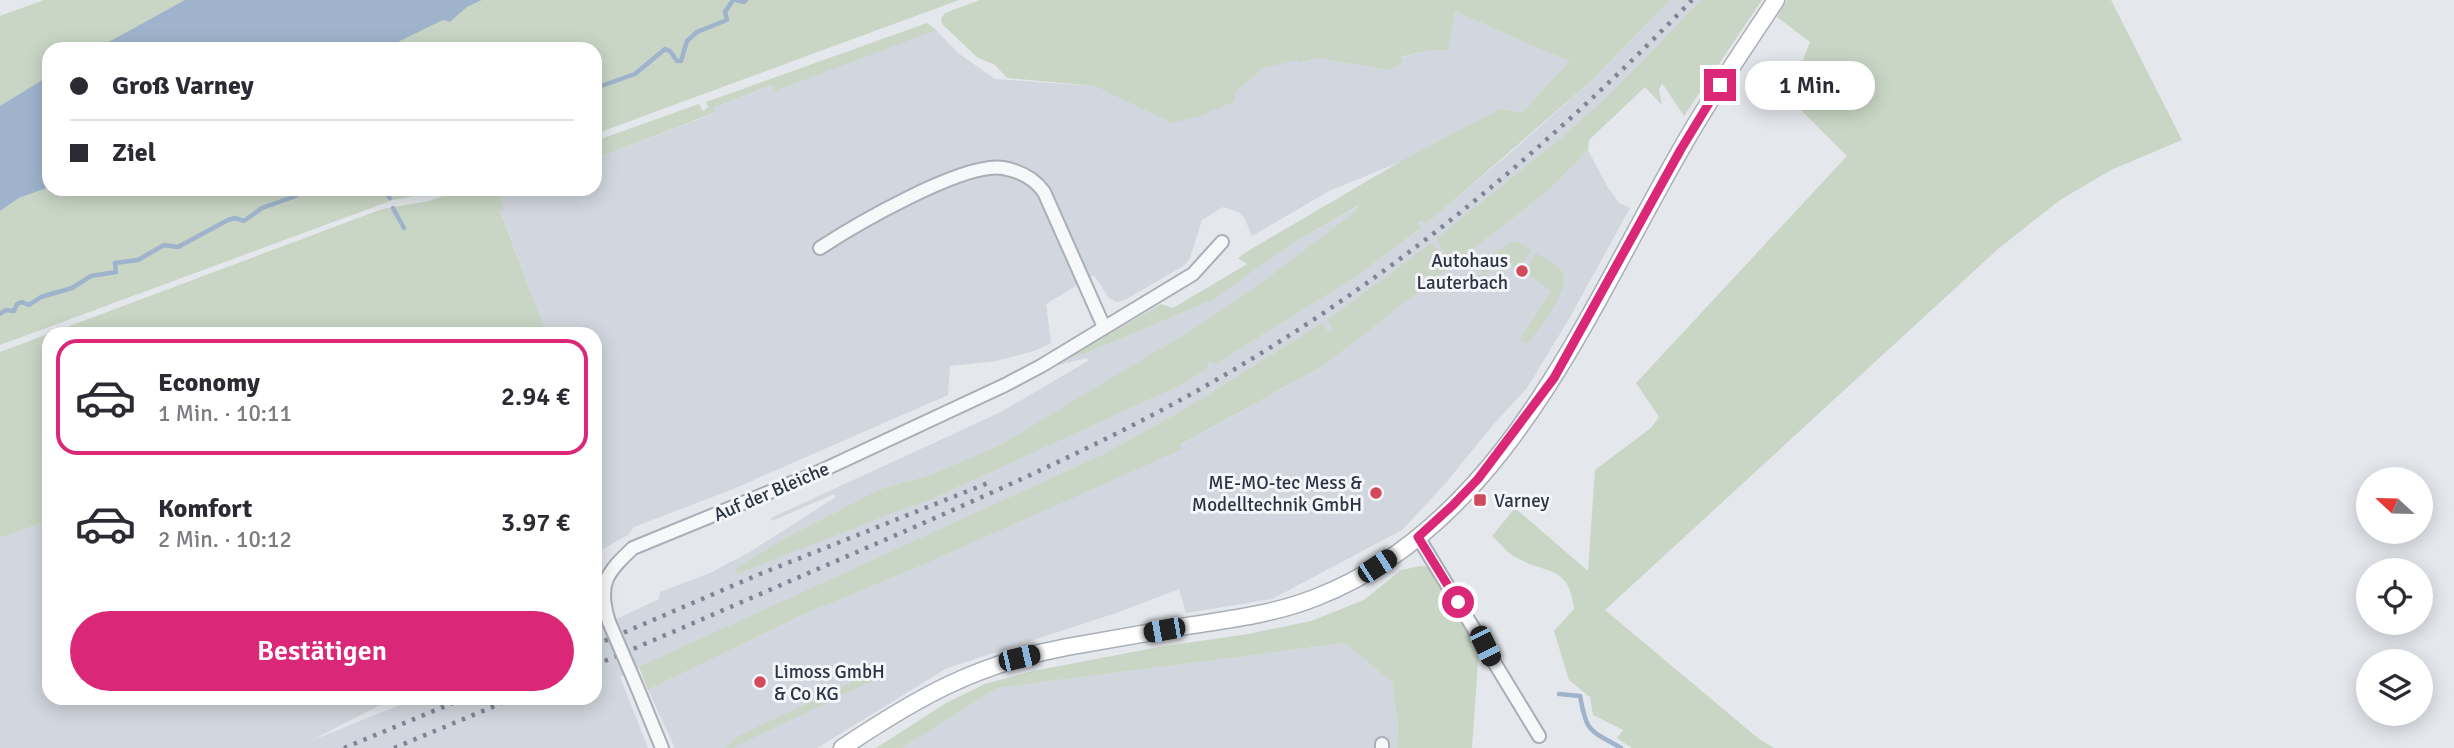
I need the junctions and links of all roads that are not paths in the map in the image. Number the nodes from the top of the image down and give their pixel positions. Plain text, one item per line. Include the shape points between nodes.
1 (1776, 0) edge
2 (1222, 242) dead end
3 (820, 248) dead end
4 (1104, 327) junction
5 (1418, 537) junction
6 (1539, 736) dead end
7 (662, 748) edge
8 (842, 748) edge

1 - 5 main road via 1681,149 1554,378 1478,479
2 - 4 street, Auf der Bleiche via 1193,274
3 - 4 street via 857,223 953,178 1002,168 1030,177 1044,191
4 - 7 street, Auf der Bleiche, bridge via 1041,366 821,471 633,548 612,570 602,592 609,622
5 - 6 street
5 - 8 main road via 1349,582 1299,603 1246,617 1064,648 984,669 928,694

